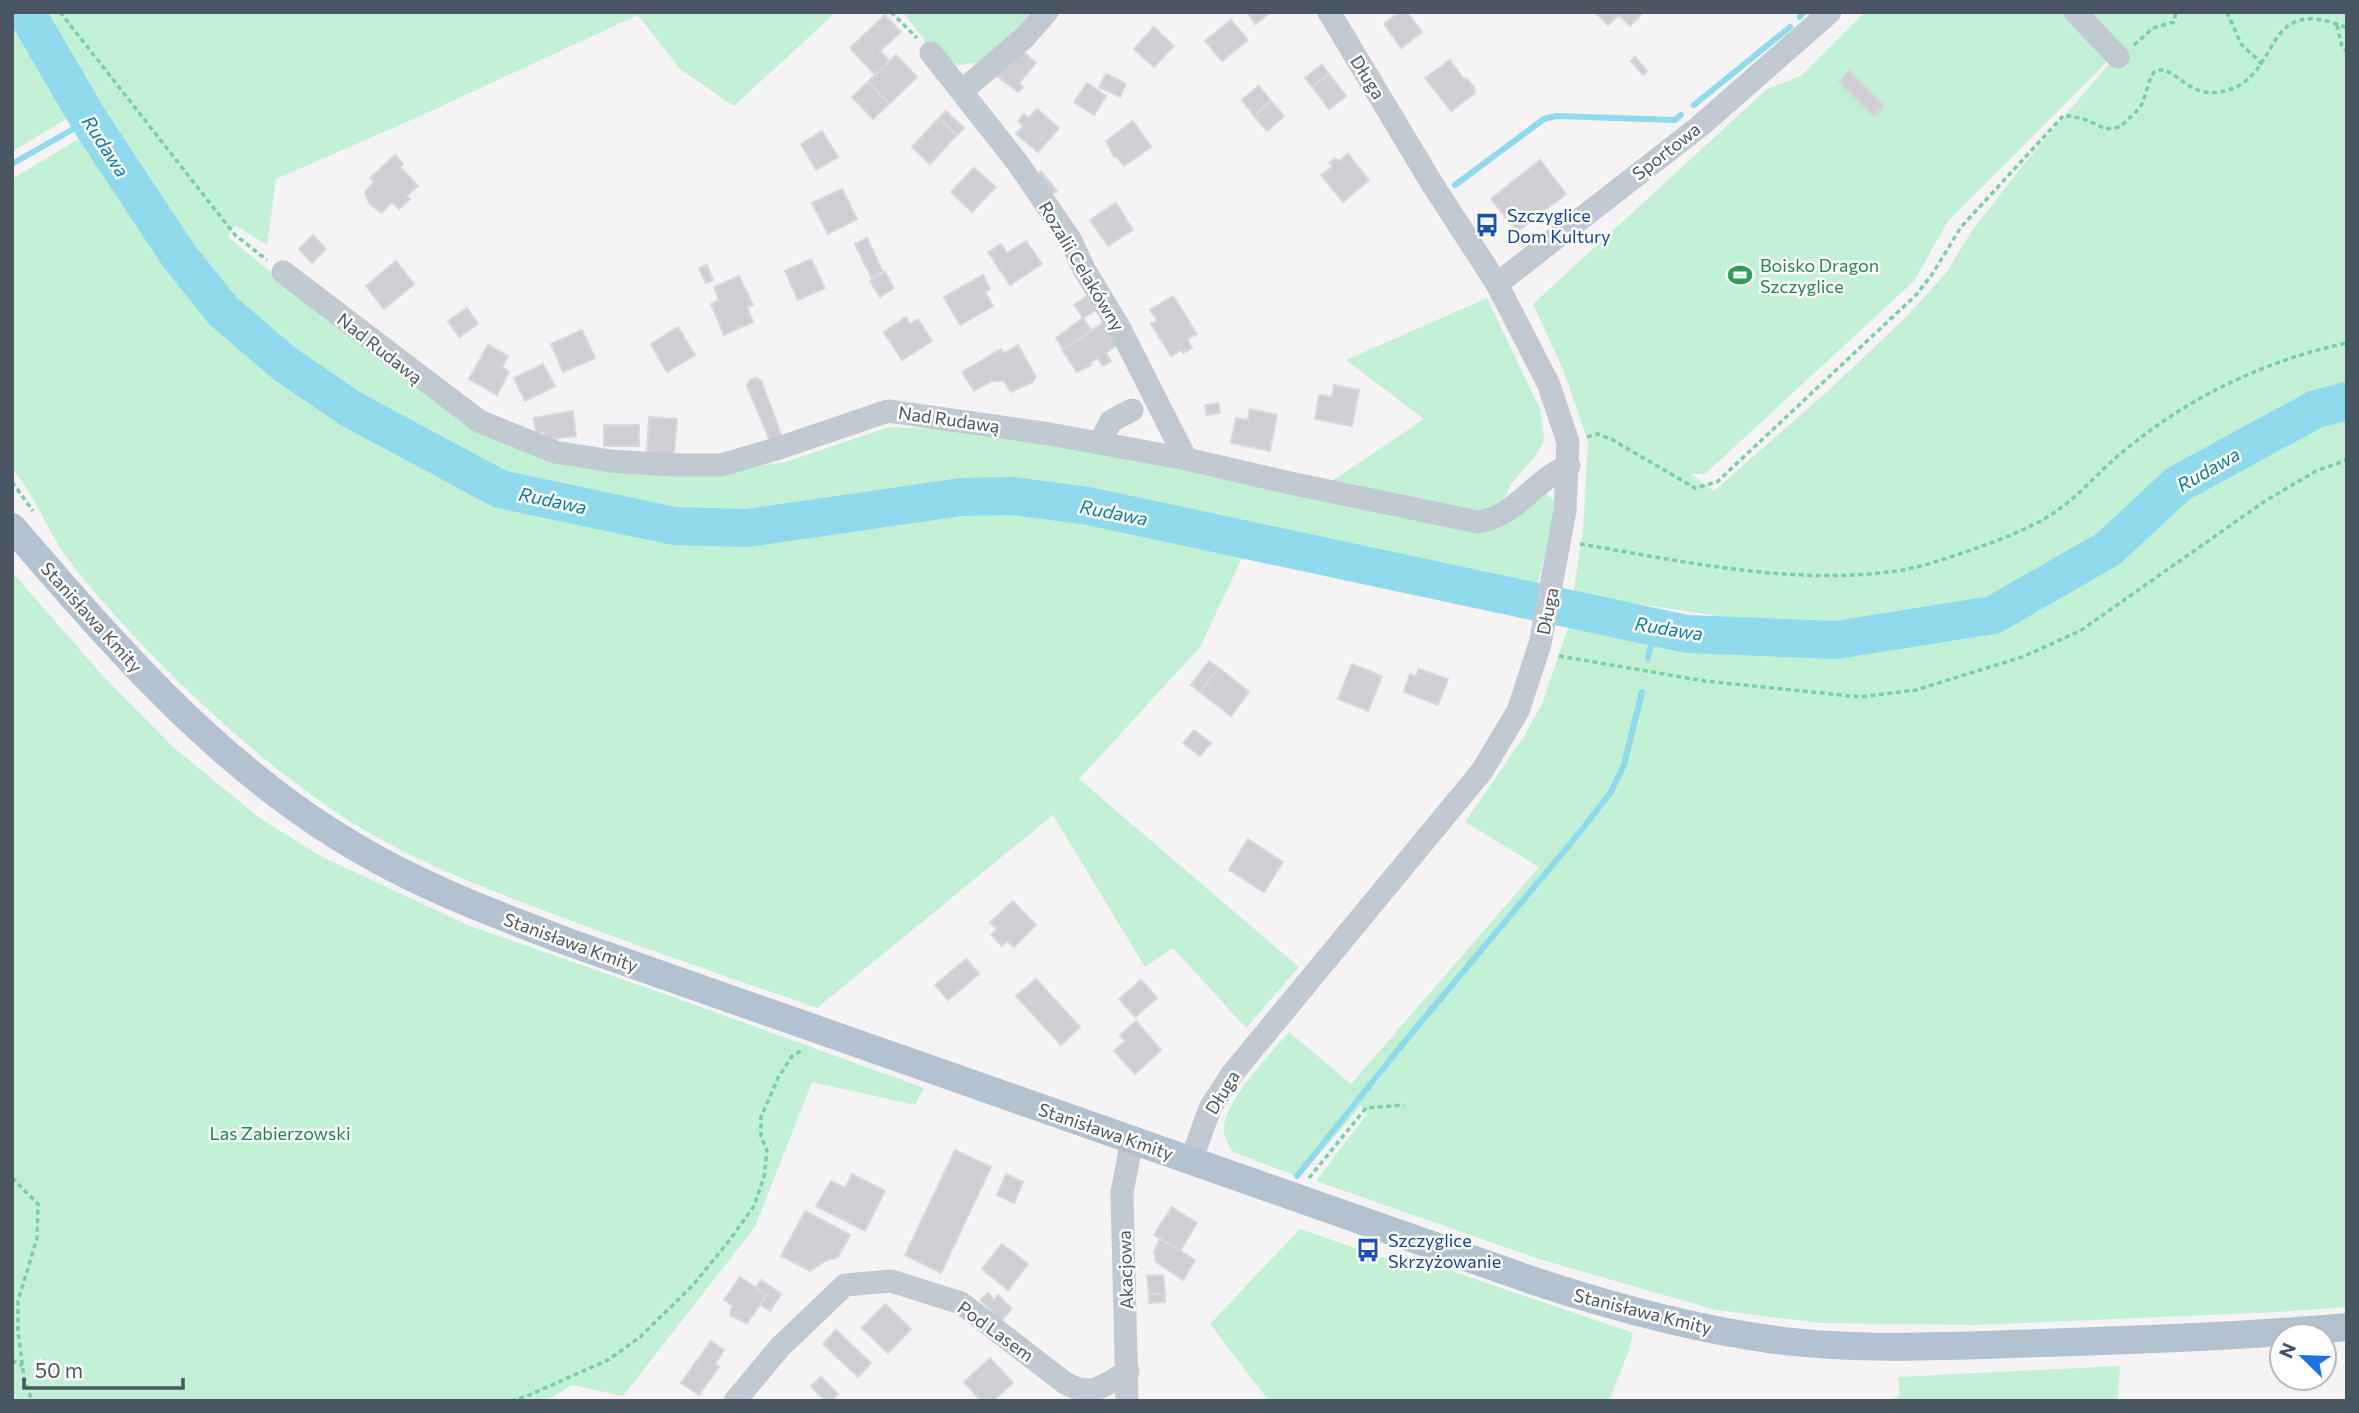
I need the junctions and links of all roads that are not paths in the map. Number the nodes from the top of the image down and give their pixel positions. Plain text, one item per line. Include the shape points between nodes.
1 (1046, 12) edge
2 (1329, 12) edge
3 (1829, 12) edge
4 (2075, 12) edge
5 (931, 53) road end
6 (2118, 57) road end
7 (962, 91) junction
8 (283, 272) road end
9 (1497, 284) junction
10 (1132, 410) dead end
11 (1100, 443) junction
12 (1186, 459) junction
13 (1569, 466) junction
14 (24, 521) edge
15 (1132, 1141) junction
16 (1191, 1161) junction
17 (2347, 1327) edge
18 (1128, 1371) junction
19 (735, 1401) edge
20 (1127, 1401) edge

1 - 7 street via 1025,37
2 - 9 street, Długa
3 - 9 street, Sportowa via 1700,126
4 - 6 street
5 - 7 street, Rozalii Celakówny
7 - 12 street, Rozalii Celakówny via 1070,239
8 - 11 street, Nad Rudawą via 479,421 555,452 611,461 721,465 888,411
9 - 13 street, Długa via 1548,383 1568,442
10 - 11 street via 1111,421
11 - 12 street, Nad Rudawą
12 - 13 street, Nad Rudawą via 1478,522 1507,512 1545,478
13 - 16 street, Długa via 1547,649 1518,711 1482,771 1232,1074 1210,1108
14 - 15 main road, Stanisława Kmity via 122,651 207,738 299,810 392,867 550,935
15 - 16 main road, Stanisława Kmity
15 - 18 street, Akacjowa via 1122,1192
16 - 17 main road, Stanisława Kmity via 1581,1297 1674,1322 1775,1339 1890,1347
18 - 19 street, Pod Lasem via 1102,1387 1078,1390 961,1303 891,1281 845,1285 780,1347
18 - 20 street, Akacjowa

